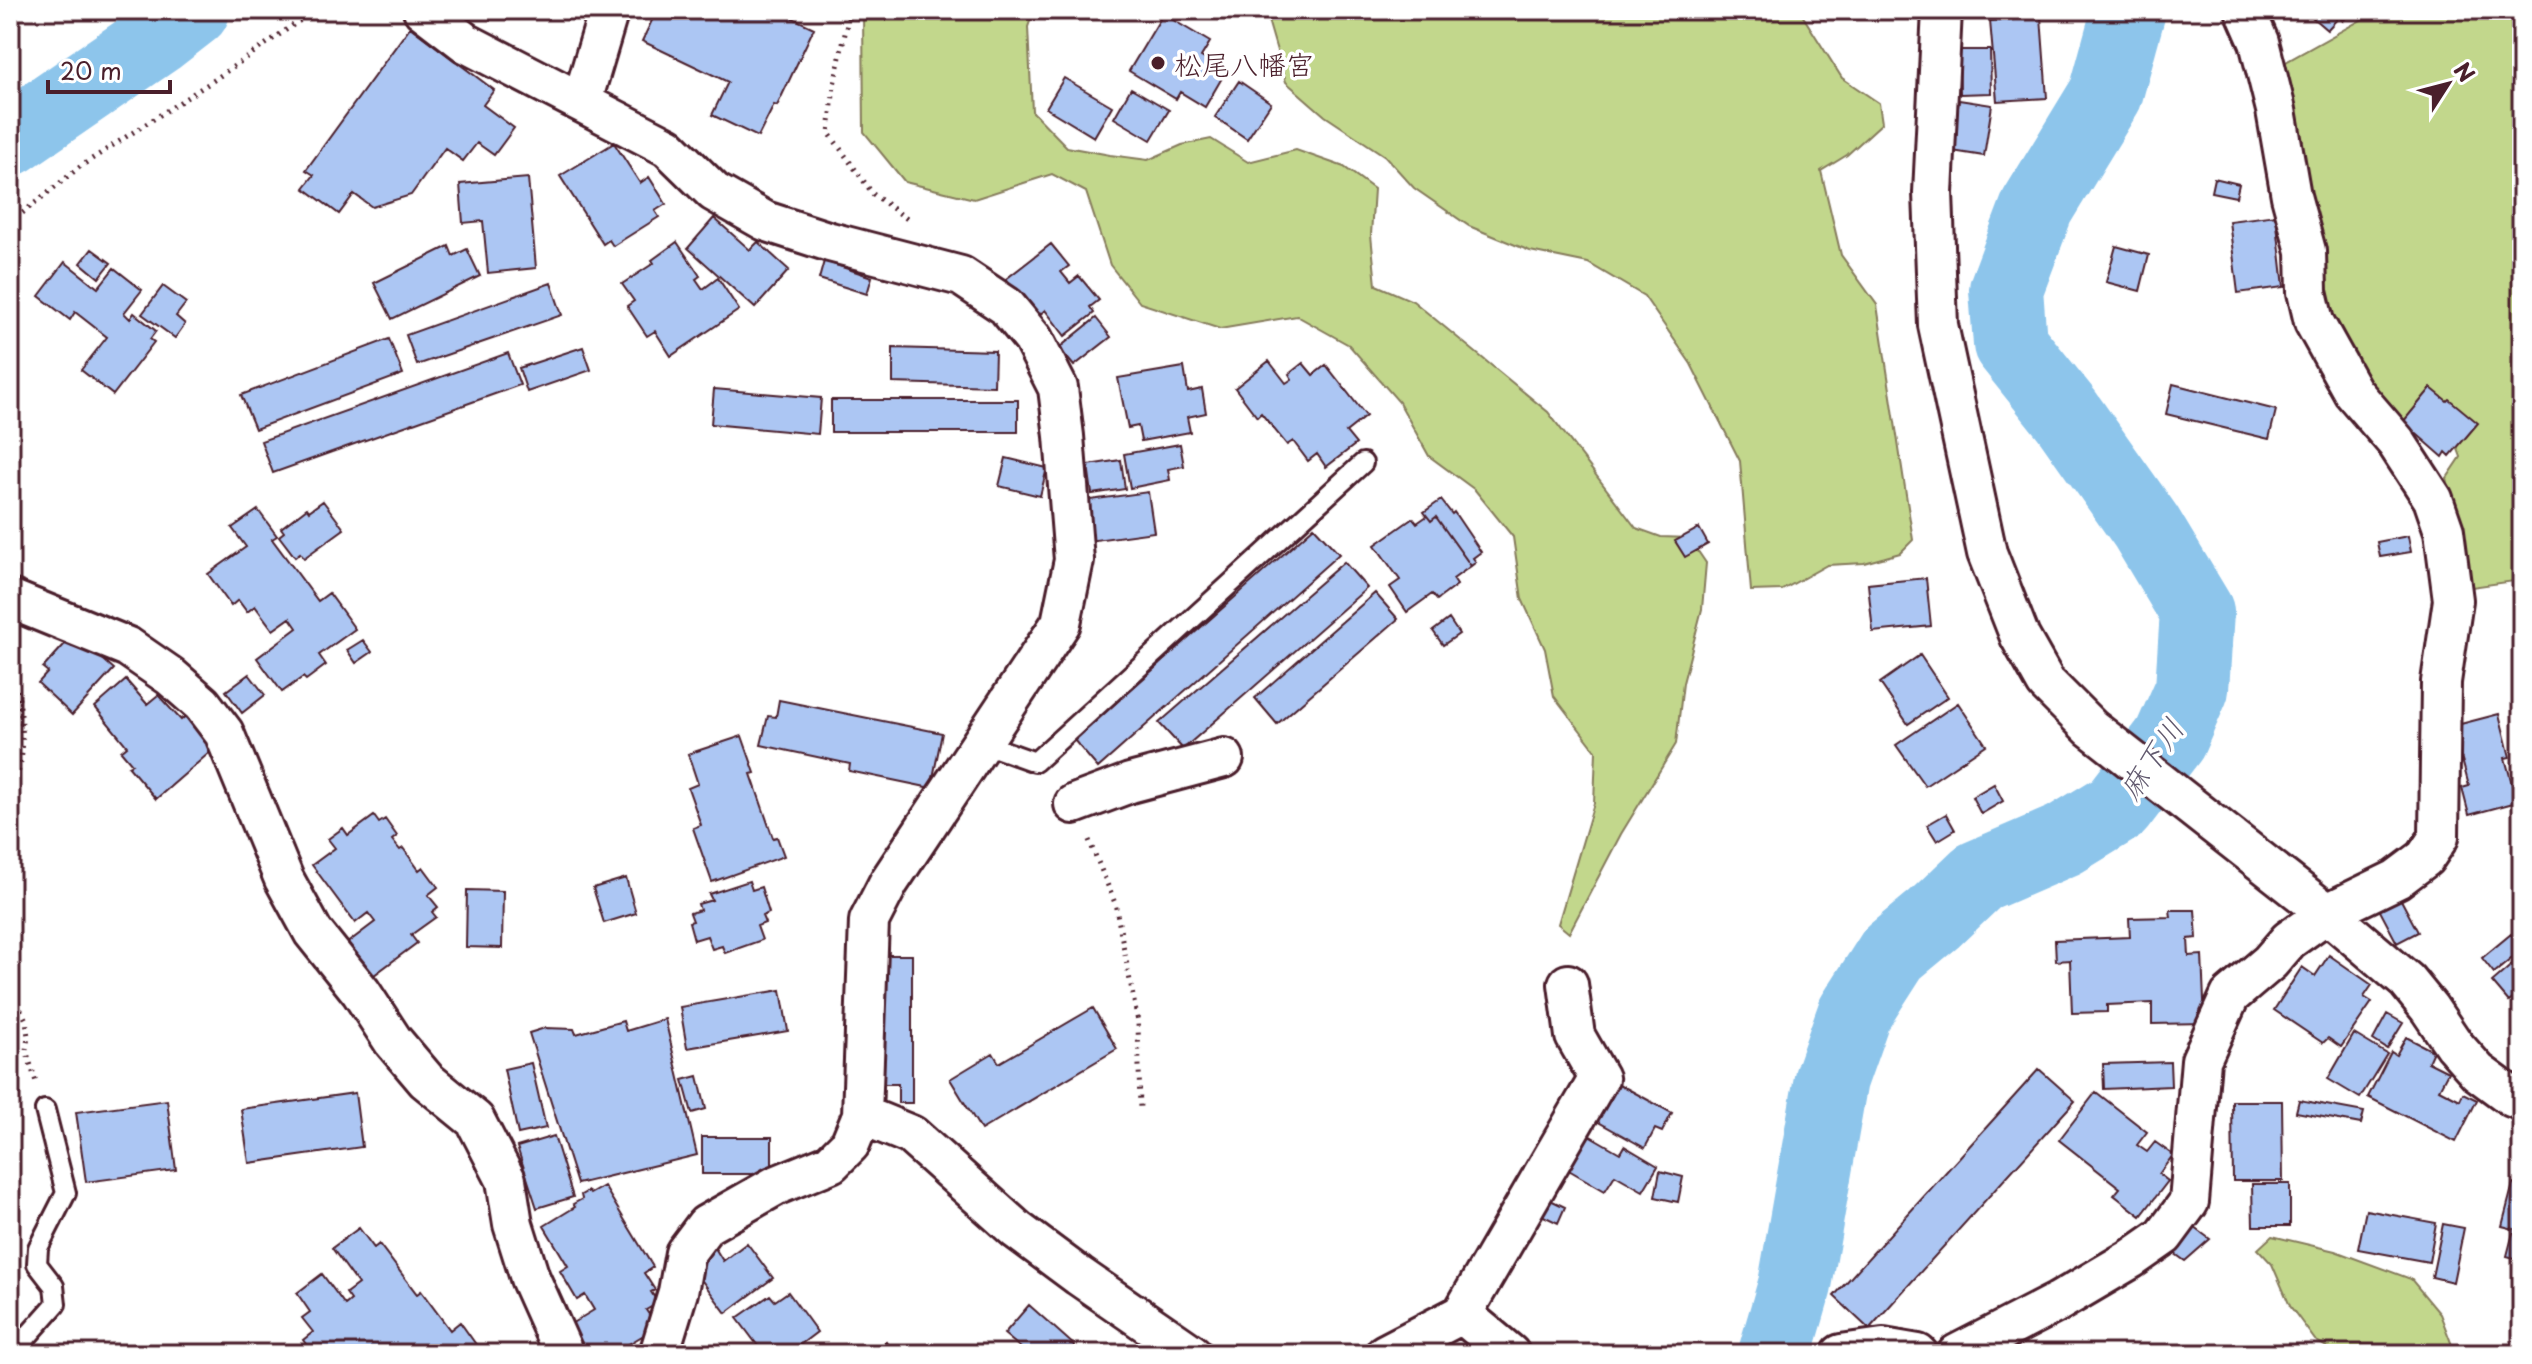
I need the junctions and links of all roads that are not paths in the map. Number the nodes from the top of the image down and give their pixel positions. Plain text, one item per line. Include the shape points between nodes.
1 (423, 10) edge
2 (609, 10) edge
3 (1942, 10) edge
4 (2245, 10) edge
5 (582, 101) junction
6 (1363, 463) dead end
7 (11, 602) edge
8 (982, 743) junction
9 (1224, 758) dead end
10 (1074, 804) road end
11 (2327, 913) junction
12 (1568, 984) dead end
13 (2522, 1101) edge
14 (45, 1110) road end
15 (862, 1115) junction
16 (1462, 1314) junction
17 (26, 1354) edge
18 (564, 1354) edge
19 (659, 1354) edge
20 (1192, 1354) edge
21 (1385, 1354) edge
22 (1510, 1354) edge
23 (1841, 1354) edge
24 (1918, 1354) edge
25 (1957, 1354) edge

1 - 5 street via 466,43
2 - 5 street
3 - 11 street via 1933,193 1938,325 1987,553 2020,637 2046,683 2091,728
4 - 11 street via 2276,110 2306,251 2314,322 2353,392 2396,442 2433,499 2444,531 2453,600 2441,682 2439,837 2425,858 2397,879
5 - 8 street via 668,147 714,192 765,221 961,276 1006,306 1033,339 1058,388 1074,560 1061,623
6 - 8 lane via 1035,762
7 - 18 street via 128,647 202,704 224,733 284,879 313,932 426,1080 475,1120 506,1180 530,1278
8 - 15 street via 889,882 869,921
9 - 10 street
11 - 13 street via 2407,981 2478,1072
11 - 25 street via 2289,940 2230,996 2201,1060 2189,1202 2164,1236 2058,1302
12 - 16 street via 1575,1036 1599,1078
14 - 17 lane via 66,1193 38,1248 37,1264 54,1286 56,1304 25,1339
15 - 19 street via 850,1144 831,1163 775,1186 706,1225 685,1253
15 - 20 street via 911,1135 1017,1230
16 - 21 street
16 - 22 street
23 - 24 street via 1883,1348

